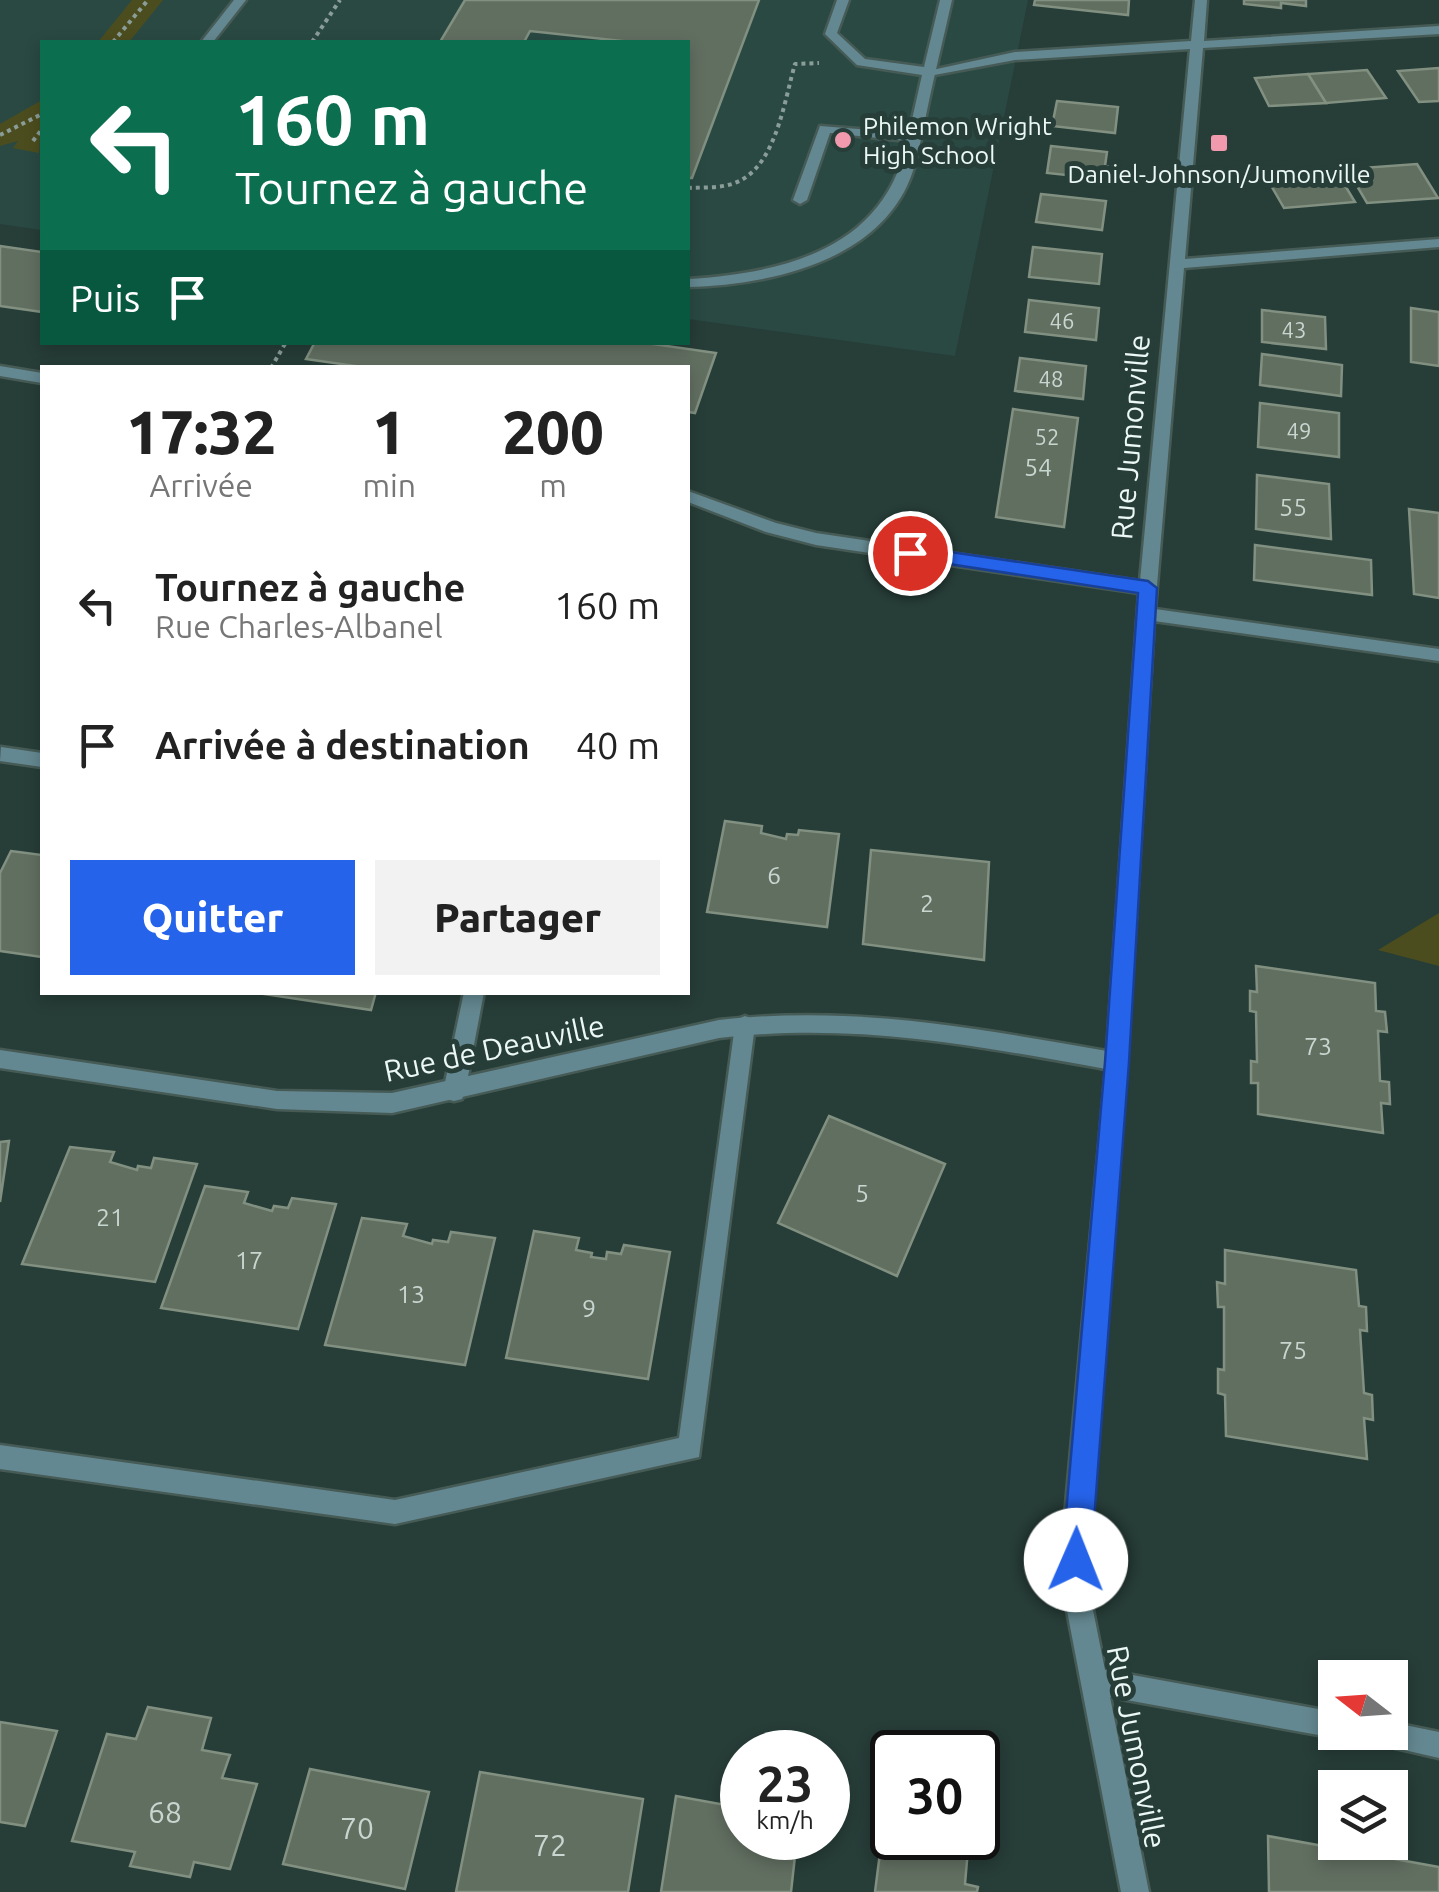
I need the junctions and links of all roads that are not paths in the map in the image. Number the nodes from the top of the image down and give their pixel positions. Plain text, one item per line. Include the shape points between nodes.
1 (240, 0) edge
2 (843, 0) edge
3 (946, 0) edge
4 (1201, 0) edge
5 (1439, 30) edge
6 (209, 40) edge
7 (1197, 45) junction
8 (929, 72) junction
9 (914, 138) junction
10 (800, 200) dead end
11 (1439, 242) edge
12 (1175, 264) junction
13 (690, 283) edge
14 (0, 371) edge
15 (40, 378) edge
16 (690, 497) edge
17 (1148, 588) junction
18 (1146, 614) junction
19 (1439, 656) edge
20 (1, 754) edge
21 (40, 760) edge
22 (473, 995) edge
23 (745, 1025) junction
24 (0, 1059) edge
25 (1117, 1062) junction
26 (454, 1092) junction
27 (0, 1458) edge
28 (1094, 1681) junction
29 (1318, 1722) edge
30 (1408, 1738) edge
31 (1439, 1744) edge
32 (1134, 1892) edge

1 - 6 street
2 - 8 street via 830,34 860,62
3 - 8 street
4 - 7 street, Rue Jumonville
5 - 7 street
7 - 8 street via 1015,56
7 - 12 street, Rue Jumonville
8 - 9 street
9 - 10 street via 824,129
9 - 13 street via 898,192 860,232 810,262 771,274
11 - 12 street
12 - 17 street, Rue Jumonville
14 - 15 street
16 - 17 street via 816,539
17 - 18 street, Rue Jumonville
18 - 19 street
18 - 25 street, Rue Jumonville
20 - 21 street
22 - 26 street
23 - 25 street, Rue de Deauville via 883,1022
23 - 26 street, Rue de Deauville
23 - 27 street via 690,1448 396,1512
24 - 26 street, Rue de Deauville via 277,1100 392,1103
25 - 28 street, Rue Jumonville via 1076,1526 1077,1595
28 - 29 street
28 - 32 street, Rue Jumonville
30 - 31 street

